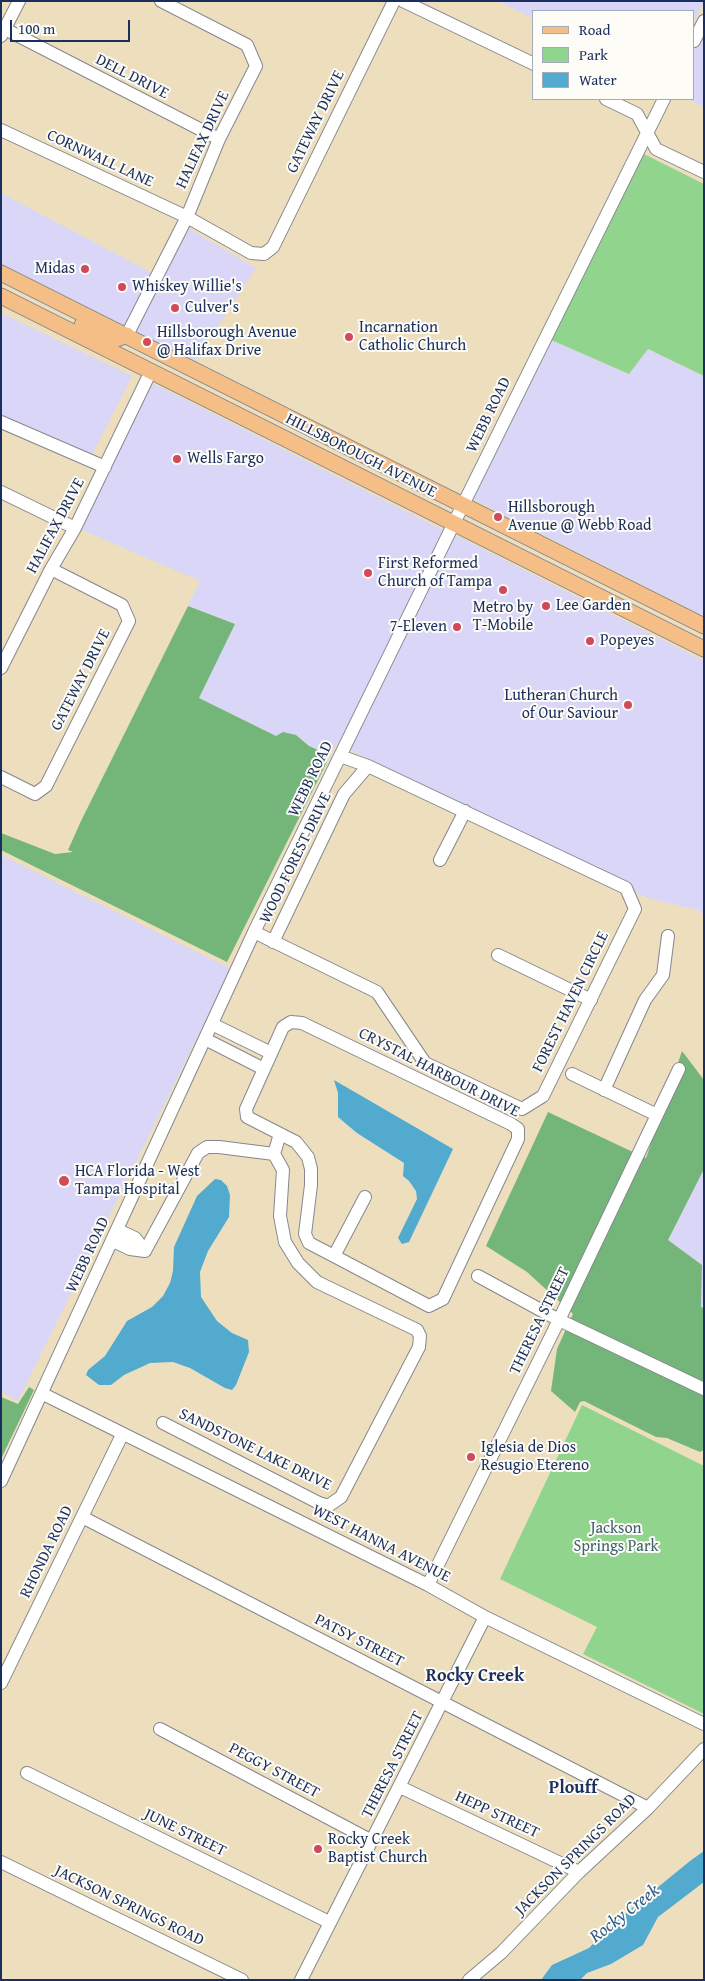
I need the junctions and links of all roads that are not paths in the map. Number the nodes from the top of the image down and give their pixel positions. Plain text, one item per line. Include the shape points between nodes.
1 (19, 1) edge
2 (161, 1) edge
3 (394, 1) edge
4 (403, 1) edge
5 (704, 21) edge
6 (3, 33) edge
7 (695, 39) edge
8 (532, 63) edge
9 (608, 100) edge
10 (664, 100) edge
11 (1, 130) edge
12 (647, 133) junction
13 (219, 139) junction
14 (704, 172) edge
15 (186, 217) junction
16 (264, 254) joint
17 (1, 274) edge
18 (1, 284) edge
19 (28, 286) junction
20 (1, 296) edge
21 (34, 312) junction
22 (127, 335) junction
23 (151, 371) junction
24 (237, 391) junction
25 (1, 422) edge
26 (258, 425) junction
27 (347, 447) junction
28 (105, 467) junction
29 (1, 492) edge
30 (463, 504) junction
31 (454, 522) junction
32 (76, 528) junction
33 (51, 570) junction
34 (590, 591) junction
35 (650, 598) junction
36 (631, 612) junction
37 (704, 626) edge
38 (704, 632) edge
39 (703, 647) edge
40 (1, 668) edge
41 (340, 756) junction
42 (368, 766) junction
43 (1, 777) edge
44 (465, 811) junction
45 (440, 860) dead end
46 (254, 932) junction
47 (668, 936) dead end
48 (274, 942) junction
49 (498, 955) dead end
50 (591, 1000) junction
51 (212, 1024) junction
52 (205, 1039) junction
53 (271, 1053) junction
54 (264, 1069) junction
55 (679, 1070) dead end
56 (572, 1074) dead end
57 (604, 1090) junction
58 (657, 1116) junction
59 (280, 1134) junction
60 (274, 1154) junction
61 (365, 1197) dead end
62 (115, 1236) junction
63 (334, 1256) junction
64 (478, 1276) dead end
65 (559, 1320) junction
66 (704, 1389) edge
67 (43, 1394) junction
68 (163, 1422) dead end
69 (122, 1435) junction
70 (1, 1481) edge
71 (82, 1517) junction
72 (428, 1585) junction
73 (485, 1617) junction
74 (1, 1682) edge
75 (442, 1702) junction
76 (704, 1724) edge
77 (160, 1729) dead end
78 (704, 1749) edge
79 (27, 1773) dead end
80 (400, 1787) junction
81 (648, 1808) junction
82 (372, 1841) junction
83 (1, 1862) edge
84 (579, 1872) junction
85 (329, 1922) junction
86 (242, 1980) edge
87 (301, 1980) edge
88 (469, 1980) edge

1 - 6 street
2 - 13 street, HALIFAX DRIVE via 247,45 256,66
3 - 16 street, GATEWAY DRIVE via 273,247
4 - 8 street
5 - 7 street
6 - 13 street, DELL DRIVE
9 - 12 street via 637,114
10 - 12 street, WEBB ROAD
11 - 15 street, CORNWALL LANE
12 - 14 street via 656,149
12 - 30 street, WEBB ROAD
13 - 15 street, HALIFAX DRIVE
15 - 16 street, CORNWALL LANE via 251,253
15 - 22 street, HALIFAX DRIVE
17 - 19 main road, HILLSBOROUGH AVENUE
18 - 19 main road via 21,292
19 - 22 main road, HILLSBOROUGH AVENUE
20 - 21 main road, HILLSBOROUGH AVENUE
21 - 22 main road via 52,310 114,340
21 - 23 main road, HILLSBOROUGH AVENUE
22 - 24 main road, HILLSBOROUGH AVENUE
23 - 24 main road via 159,364 224,395
23 - 26 main road, HILLSBOROUGH AVENUE
23 - 28 street, HALIFAX DRIVE
24 - 27 main road, HILLSBOROUGH AVENUE
25 - 28 street
26 - 27 main road via 267,418 336,452
26 - 31 main road, HILLSBOROUGH AVENUE
27 - 30 main road, HILLSBOROUGH AVENUE
28 - 32 street, HALIFAX DRIVE
29 - 32 street
30 - 31 street, WEBB ROAD
30 - 35 main road, HILLSBOROUGH AVENUE
31 - 34 main road, HILLSBOROUGH AVENUE
31 - 41 street, WEBB ROAD
32 - 33 street, HALIFAX DRIVE
33 - 40 street, HALIFAX DRIVE
33 - 43 street, GATEWAY DRIVE via 122,606 129,621 46,786 35,794
34 - 35 main road via 599,583 641,601
34 - 36 main road, HILLSBOROUGH AVENUE
35 - 37 main road, HILLSBOROUGH AVENUE
36 - 38 main road via 653,615 696,634
36 - 39 main road, HILLSBOROUGH AVENUE
41 - 42 street, FOREST HAVEN CIRCLE
41 - 46 street, WEBB ROAD
42 - 44 street, FOREST HAVEN CIRCLE
42 - 48 street, WOOD FOREST DRIVE via 344,794
44 - 45 street
44 - 50 street, FOREST HAVEN CIRCLE via 626,888 636,910
46 - 48 street, FOREST HAVEN CIRCLE
46 - 51 street, WEBB ROAD
47 - 57 street via 663,975 645,1000
48 - 50 street, FOREST HAVEN CIRCLE via 377,992 425,1063 522,1109 543,1096
49 - 50 street
51 - 52 street, WEBB ROAD
51 - 53 street
52 - 54 street
52 - 62 street, WEBB ROAD
53 - 54 street, CRYSTAL HARBOUR DRIVE
53 - 63 street, CRYSTAL HARBOUR DRIVE via 283,1027 291,1022 302,1022 518,1129 518,1139 443,1299 429,1306
54 - 59 street, CRYSTAL HARBOUR DRIVE via 246,1109 247,1117
55 - 58 street, THERESA STREET
56 - 57 street
57 - 58 street
58 - 65 street, THERESA STREET
59 - 60 street
59 - 63 street, CRYSTAL HARBOUR DRIVE via 296,1142 310,1163 306,1234 309,1242
60 - 62 street via 206,1147 198,1153 145,1251 130,1249
60 - 68 street, SANDSTONE LAKE DRIVE via 282,1170 280,1216 285,1242 298,1263 317,1282 417,1330 419,1347 342,1497 328,1506
61 - 63 street
62 - 67 street, WEBB ROAD
64 - 65 street
65 - 66 street
65 - 72 street, THERESA STREET
67 - 69 street, WEST HANNA AVENUE
67 - 70 street, WEBB ROAD
69 - 71 street, RHONDA ROAD
69 - 72 street, WEST HANNA AVENUE
71 - 74 street, RHONDA ROAD
71 - 75 street, PATSY STREET
72 - 73 street, WEST HANNA AVENUE
73 - 75 street, THERESA STREET
73 - 76 street, WEST HANNA AVENUE
75 - 80 street, THERESA STREET
75 - 81 street, PATSY STREET
77 - 82 street, PEGGY STREET
78 - 81 street, JACKSON SPRINGS ROAD
79 - 85 street, JUNE STREET
80 - 82 street, THERESA STREET
80 - 84 street, HEPP STREET
81 - 84 street, JACKSON SPRINGS ROAD
82 - 85 street, THERESA STREET
83 - 86 street, JACKSON SPRINGS ROAD
84 - 88 street, JACKSON SPRINGS ROAD via 501,1953
85 - 87 street, THERESA STREET

